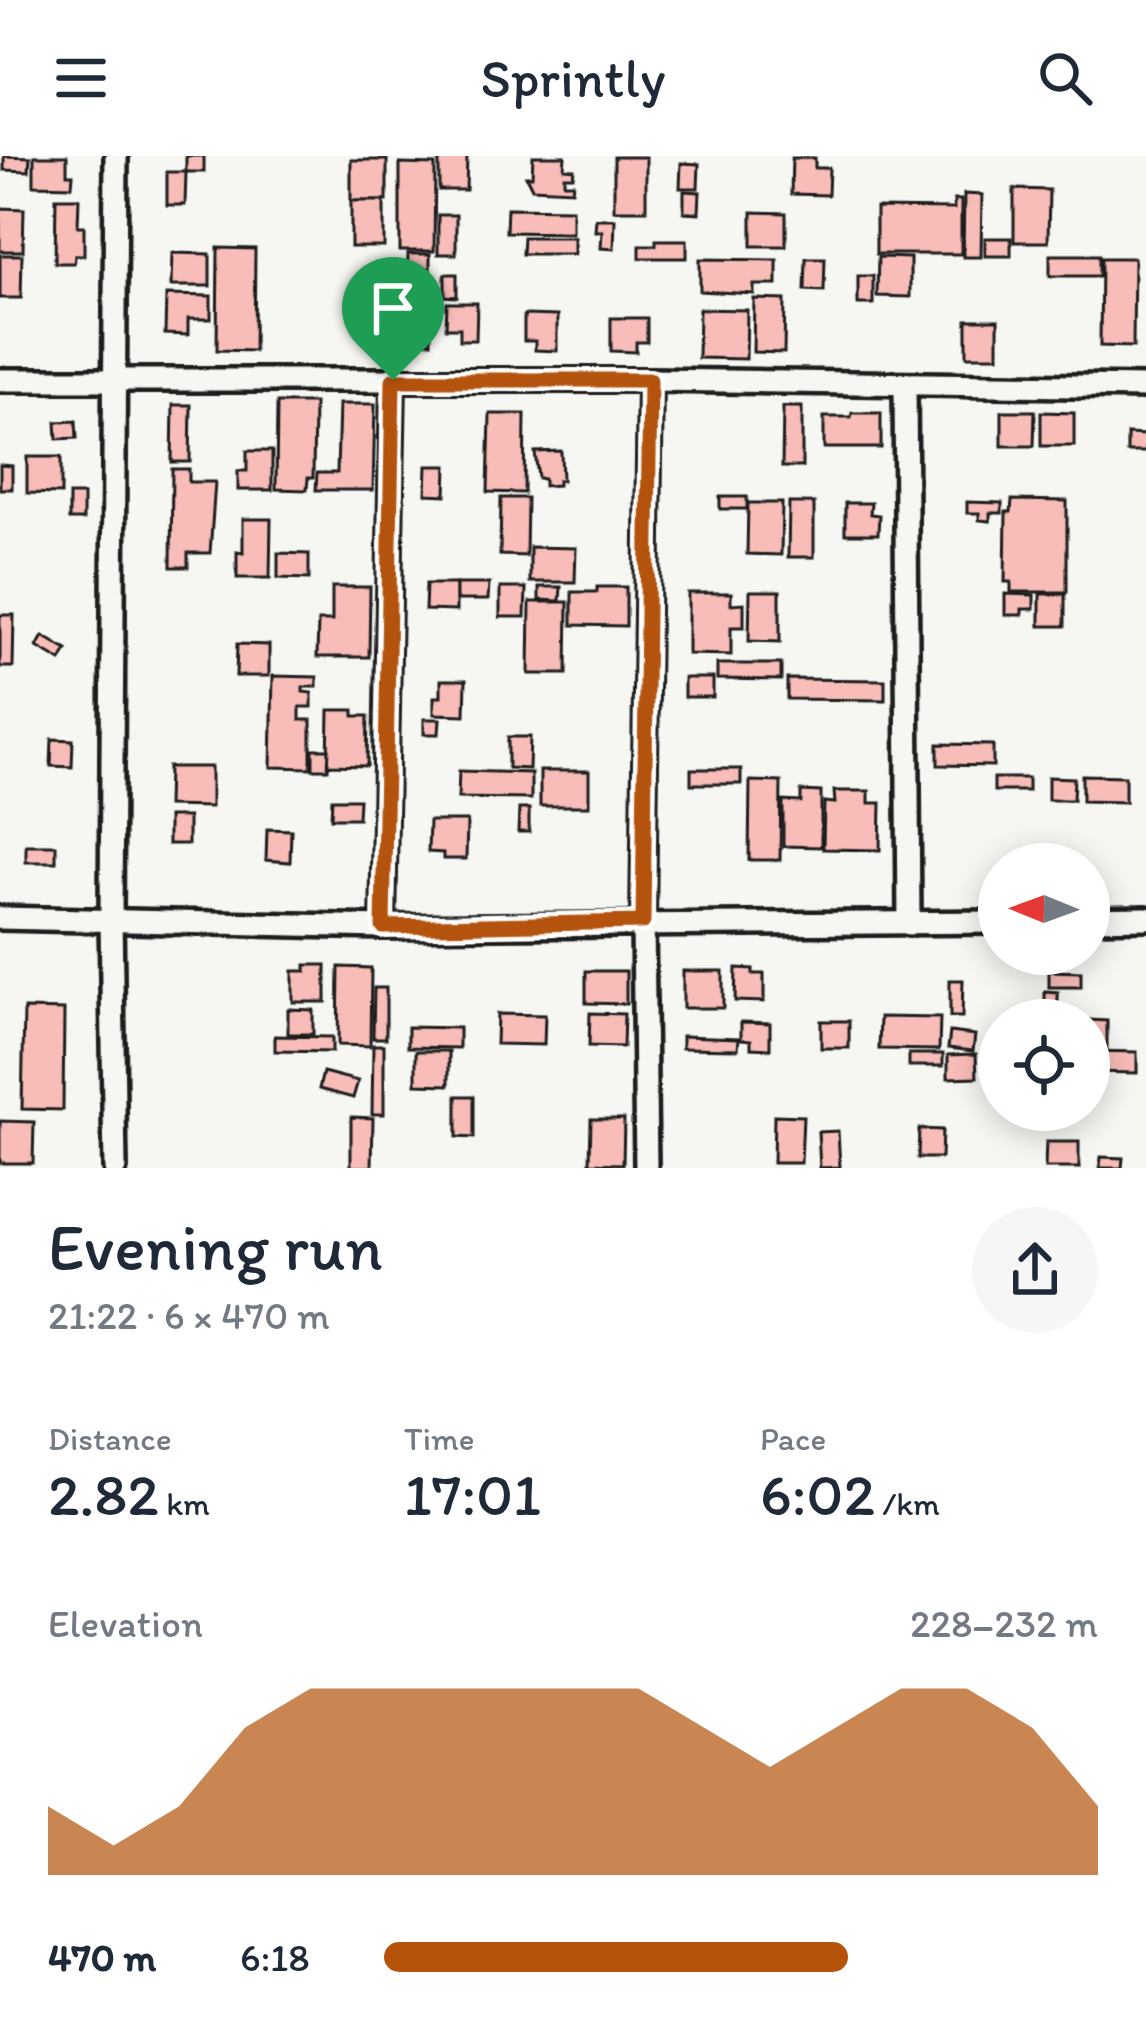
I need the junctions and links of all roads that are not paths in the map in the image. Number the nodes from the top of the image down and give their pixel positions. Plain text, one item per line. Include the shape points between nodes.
1 (116, 156) edge
2 (0, 380) edge
3 (115, 380) junction
4 (393, 380) junction
5 (650, 380) junction
6 (905, 384) junction
7 (1146, 387) edge
8 (0, 918) edge
9 (111, 918) junction
10 (1146, 918) edge
11 (1110, 919) edge
12 (643, 922) junction
13 (978, 922) edge
14 (909, 924) junction
15 (383, 927) junction
16 (115, 1168) edge
17 (646, 1168) edge

1 - 3 street
2 - 3 street
3 - 4 street
3 - 9 street
4 - 5 street
4 - 15 street
5 - 6 street
5 - 12 street
6 - 7 street
6 - 14 street
8 - 9 street
9 - 15 street
9 - 16 street
10 - 11 street
12 - 14 street
12 - 15 street
12 - 17 street
13 - 14 street

